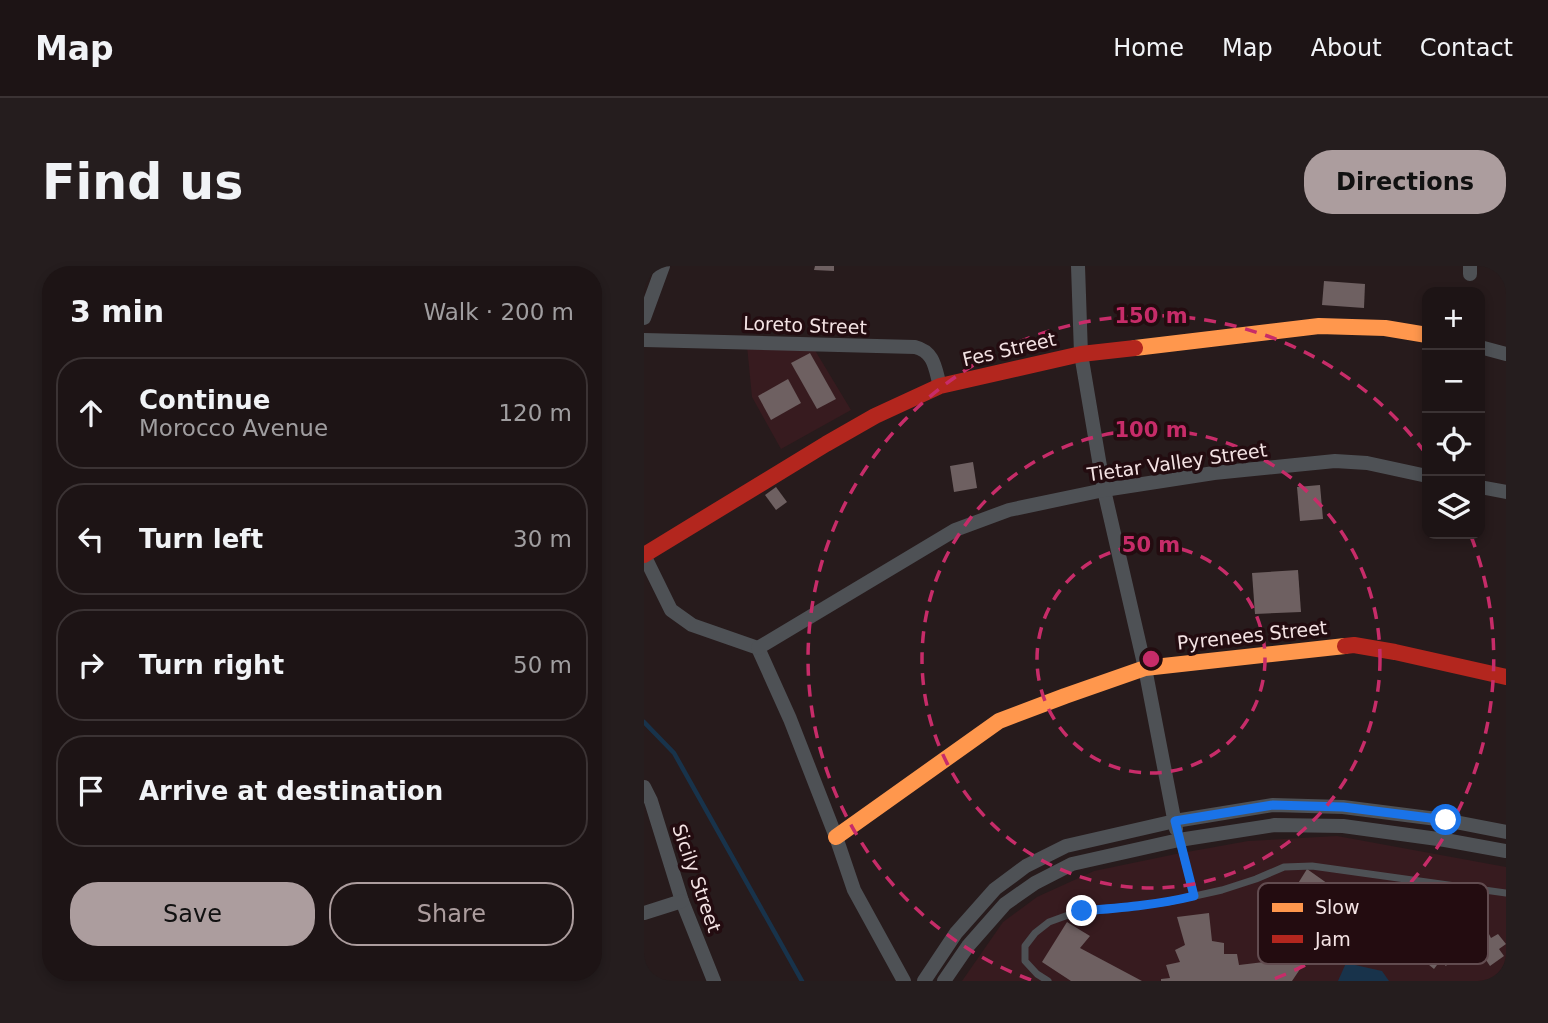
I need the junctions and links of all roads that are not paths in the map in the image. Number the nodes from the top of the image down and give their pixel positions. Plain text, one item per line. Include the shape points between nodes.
1 (663, 266) edge
2 (1078, 266) edge
3 (644, 318) edge
4 (1422, 334) edge
5 (644, 340) edge
6 (1485, 348) edge
7 (1082, 354) junction
8 (1506, 354) edge
9 (940, 387) junction
10 (1422, 475) edge
11 (1485, 487) edge
12 (1104, 490) junction
13 (1506, 492) edge
14 (644, 555) edge
15 (758, 648) junction
16 (1145, 668) junction
17 (1506, 677) edge
18 (644, 787) edge
19 (1175, 821) junction
20 (1506, 832) edge
21 (836, 837) junction
22 (1179, 841) junction
23 (1506, 851) edge
24 (1434, 883) edge
25 (1488, 890) edge
26 (1506, 893) edge
27 (1194, 896) junction
28 (682, 901) junction
29 (644, 913) edge
30 (714, 981) edge
31 (904, 981) edge
32 (924, 981) edge
33 (944, 981) edge
34 (1048, 981) edge

1 - 3 street
2 - 7 street
4 - 7 street, Fes Street via 1319,326
5 - 9 street, Loreto Street via 915,347 930,355
6 - 8 street
7 - 9 street, Fes Street
7 - 12 street
9 - 14 street, Fes Street via 875,416
10 - 12 street, Tietar Valley Street via 1335,461
11 - 13 street
12 - 15 street, Tietar Valley Street via 1009,510 955,530
12 - 16 street
14 - 15 street via 671,610 692,625
15 - 21 street
16 - 17 street, Pyrenees Street via 1354,645
16 - 19 street
16 - 21 street, Pyrenees Street via 999,721
18 - 28 street, Sicily Street
19 - 20 street via 1273,805 1343,807
19 - 22 street
19 - 32 street via 1066,846 1026,866 995,889 956,933
21 - 31 street via 854,890
22 - 23 street via 1275,824 1343,826
22 - 27 lane
22 - 33 street via 1072,864 1035,883 1006,904
24 - 27 lane via 1312,866 1284,867
25 - 26 lane
27 - 34 lane via 1082,911 1049,922 1025,946 1025,961
28 - 29 street
28 - 30 street, Sicily Street

